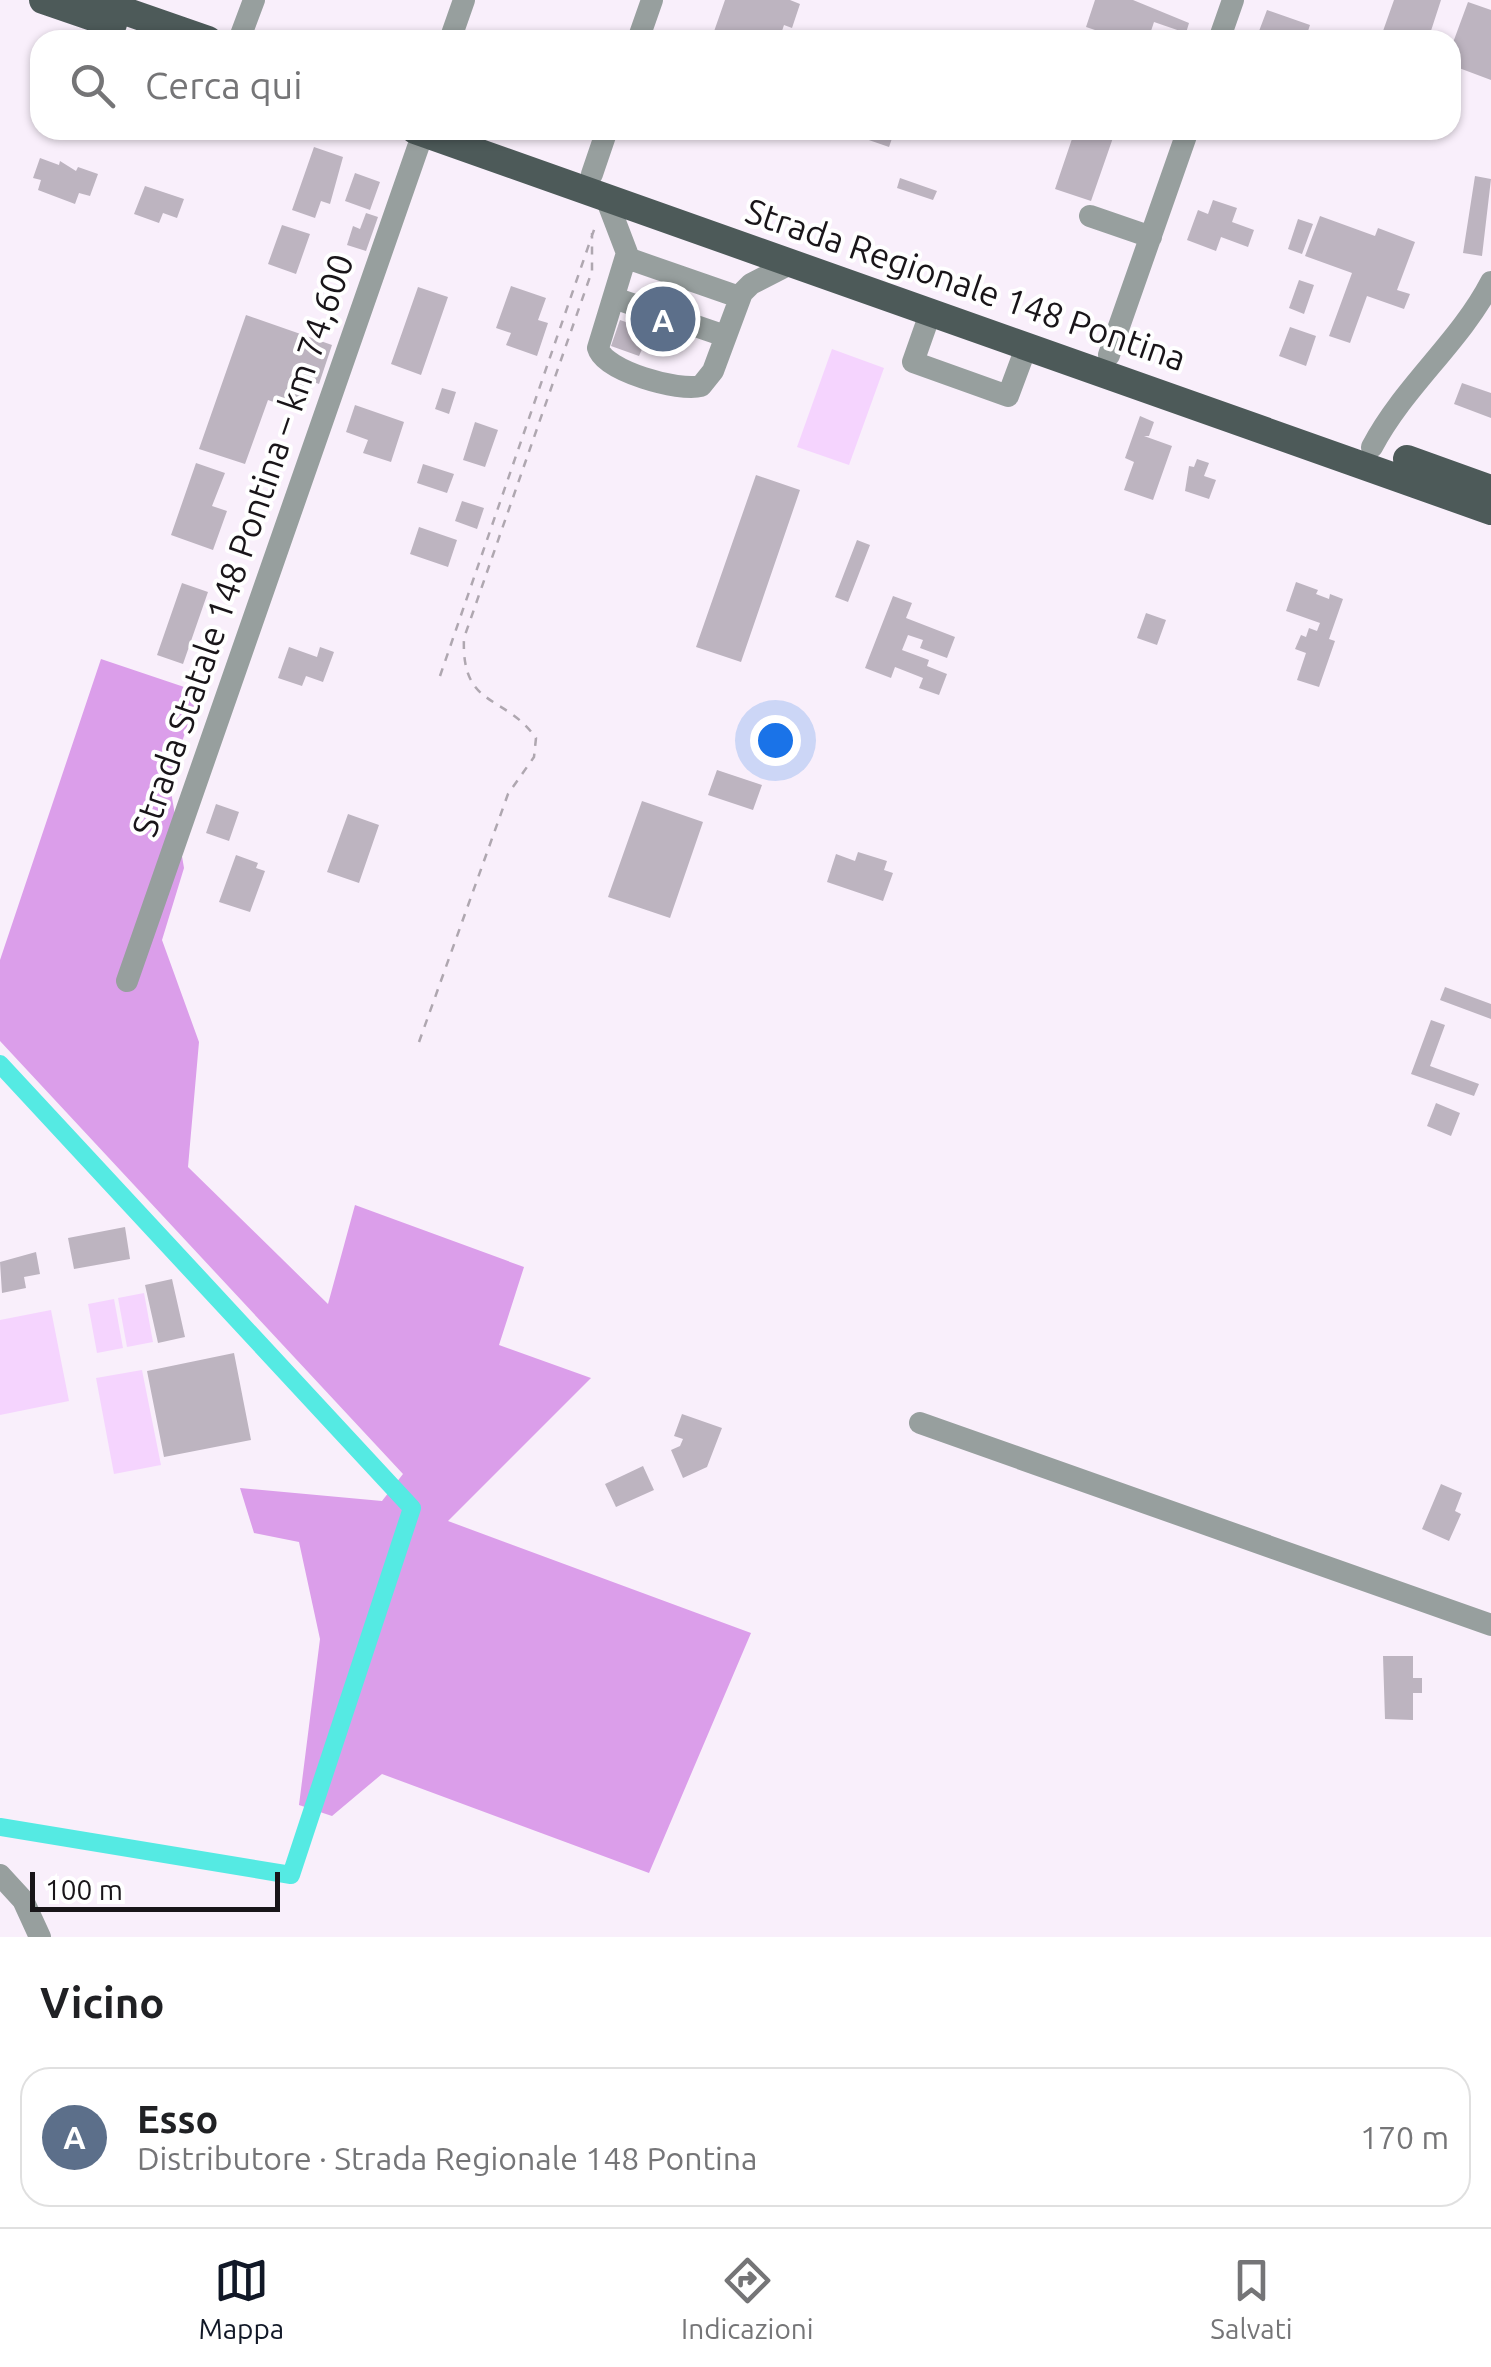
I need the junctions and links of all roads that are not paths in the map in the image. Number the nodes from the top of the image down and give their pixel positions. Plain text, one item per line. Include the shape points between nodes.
1 (43, 0) edge
2 (254, 0) edge
3 (464, 0) edge
4 (652, 0) edge
5 (1233, 0) edge
6 (109, 3) edge
7 (128, 30) edge
8 (181, 30) edge
9 (244, 30) edge
10 (454, 30) edge
11 (642, 30) edge
12 (1222, 30) edge
13 (416, 140) edge
14 (448, 140) edge
15 (490, 140) edge
16 (606, 140) edge
17 (1185, 140) edge
18 (599, 186) junction
19 (1090, 216) dead end
20 (1151, 238) junction
21 (626, 258) junction
22 (794, 262) junction
23 (1491, 282) edge
24 (739, 297) junction
25 (614, 298) junction
26 (931, 311) junction
27 (725, 336) junction
28 (1026, 346) junction
29 (1109, 354) junction
30 (1372, 447) junction
31 (1491, 489) edge
32 (1491, 511) edge
33 (126, 981) dead end
34 (920, 1423) dead end
35 (1491, 1625) edge
36 (0, 1875) edge
37 (40, 1937) edge

1 - 7 main road
2 - 9 street
3 - 10 street
4 - 11 street
5 - 12 street
6 - 8 main road
13 - 33 street, Strada Statale 148 Pontina – km 74,600
14 - 18 main road, Strada Regionale 148 Pontina
15 - 18 main road, Strada Regionale 148 Pontina
16 - 18 street
17 - 20 street
18 - 21 street via 626,242
18 - 22 main road, Strada Regionale 148 Pontina
18 - 29 main road, Strada Regionale 148 Pontina
19 - 20 street
20 - 29 street
21 - 24 street
21 - 25 street
22 - 24 street
22 - 26 main road, Strada Regionale 148 Pontina
23 - 30 street
24 - 27 street
25 - 27 street
25 - 27 street via 598,348 604,361 621,369 696,388 710,377
26 - 28 main road, Strada Regionale 148 Pontina
26 - 28 street via 912,362 1008,396
28 - 32 main road, Strada Regionale 148 Pontina
29 - 30 main road, Strada Regionale 148 Pontina
30 - 31 main road, Strada Regionale 148 Pontina
34 - 35 street
36 - 37 street via 24,1900

